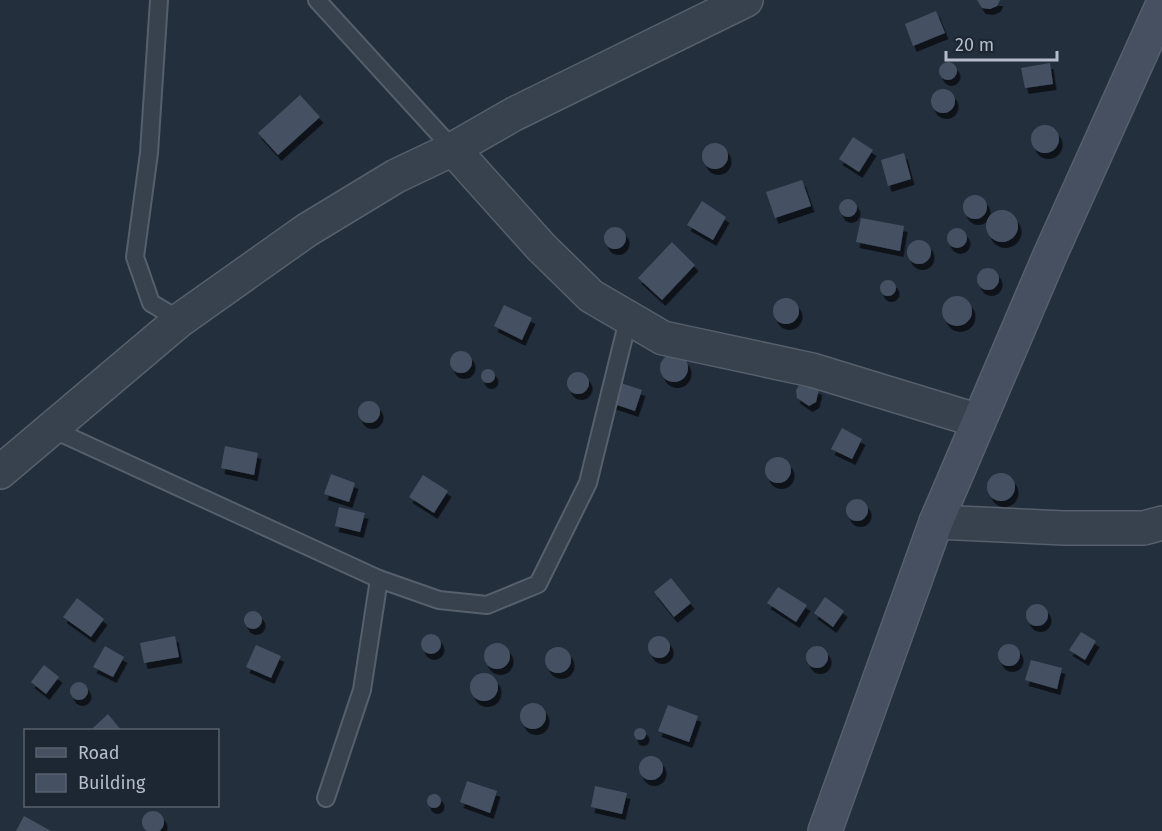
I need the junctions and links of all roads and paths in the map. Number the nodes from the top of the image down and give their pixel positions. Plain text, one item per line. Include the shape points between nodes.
1 (159, 0) edge
2 (317, 0) edge
3 (746, 0) edge
4 (1162, 6) edge
5 (453, 149) junction
6 (628, 320) junction
7 (180, 321) junction
8 (979, 421) junction
9 (52, 429) junction
10 (0, 472) edge
11 (936, 522) junction
12 (1162, 524) edge
13 (379, 579) junction
14 (326, 798) dead end
15 (825, 831) edge

1 - 7 lane via 149,153 135,257 151,303
2 - 5 lane
3 - 5 street via 514,114
4 - 8 street
5 - 6 street via 591,296
5 - 7 street via 396,176 307,230
6 - 8 street via 663,338 812,370
6 - 13 lane via 588,483 538,584 487,605 439,600
7 - 9 street
8 - 11 street
9 - 10 street
9 - 13 lane
11 - 12 street via 1064,528 1144,528
11 - 15 street
13 - 14 lane via 362,690

